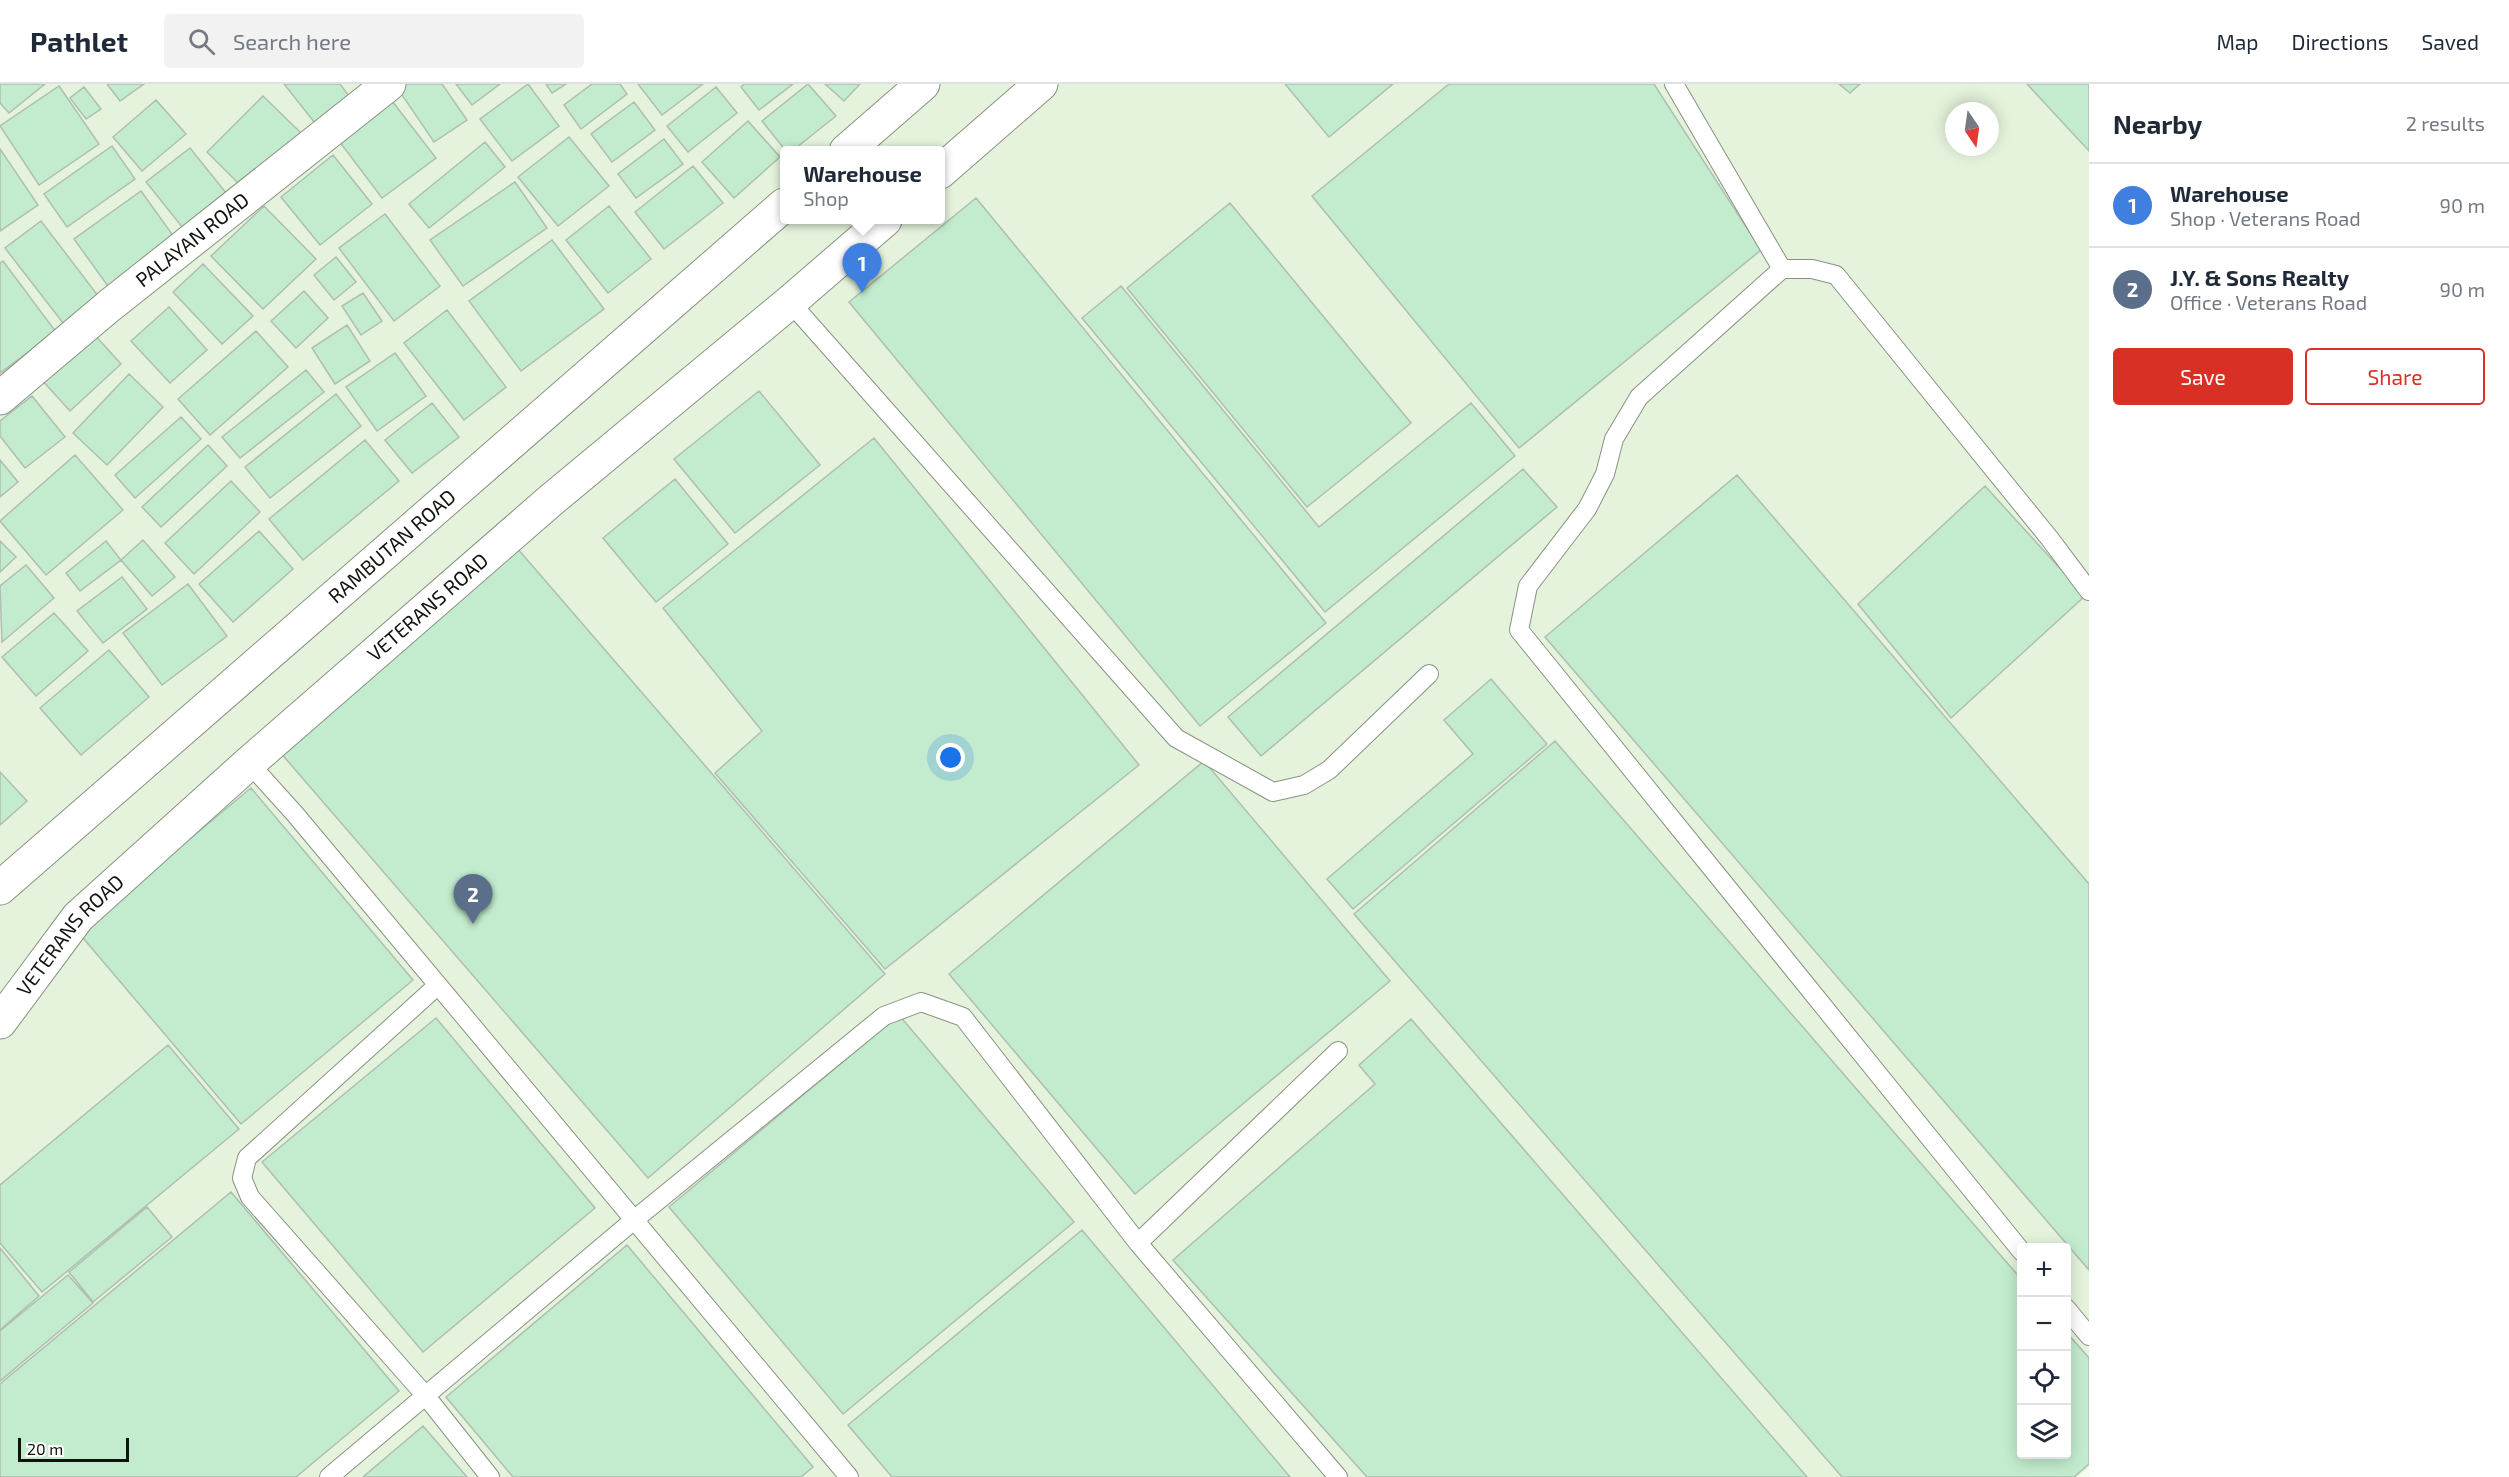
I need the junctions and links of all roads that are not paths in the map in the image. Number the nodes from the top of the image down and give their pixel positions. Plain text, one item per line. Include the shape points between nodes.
1 (388, 84) edge
2 (923, 84) edge
3 (1041, 84) edge
4 (1674, 84) edge
5 (851, 146) edge
6 (945, 168) edge
7 (780, 208) edge
8 (879, 224) edge
9 (1782, 268) junction
10 (790, 302) junction
11 (0, 398) edge
12 (2089, 591) edge
13 (1429, 674) dead end
14 (249, 763) junction
15 (0, 888) edge
16 (438, 985) junction
17 (0, 1022) edge
18 (1338, 1051) dead end
19 (633, 1220) junction
20 (1138, 1243) junction
21 (2017, 1246) edge
22 (2071, 1313) edge
23 (2089, 1336) edge
24 (425, 1395) junction
25 (329, 1477) edge
26 (490, 1477) edge
27 (849, 1477) edge
28 (1338, 1477) edge

1 - 11 street, PALAYAN ROAD via 117,299
2 - 5 street
3 - 6 street
4 - 9 lane
7 - 15 street, RAMBUTAN ROAD
8 - 10 street, VETERANS ROAD
9 - 12 lane via 1836,275
9 - 21 lane via 1638,397 1614,439 1605,474 1587,509 1528,586 1520,630
10 - 13 lane via 1176,738 1273,792 1304,785 1329,770
10 - 14 street, VETERANS ROAD via 550,501
14 - 16 lane
14 - 17 street, VETERANS ROAD via 78,917
16 - 19 lane
16 - 24 lane via 247,1158 242,1178 250,1197
18 - 20 lane
19 - 20 lane via 884,1016 921,1002 963,1017
19 - 24 lane
19 - 27 lane
20 - 28 lane
22 - 23 lane
24 - 25 lane
24 - 26 lane

